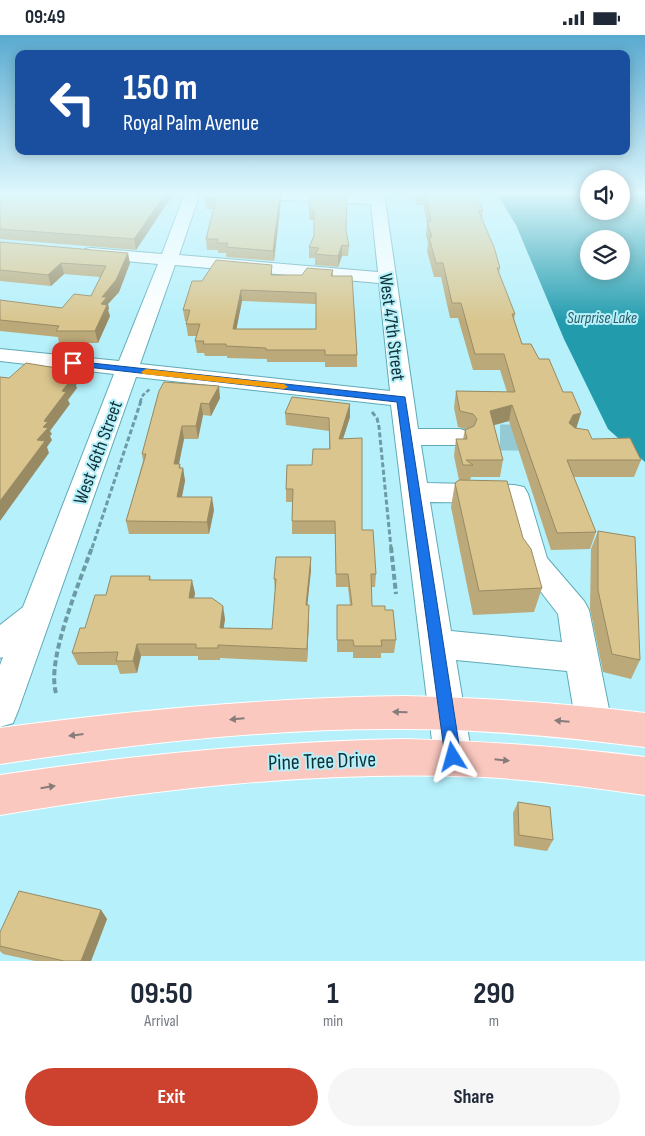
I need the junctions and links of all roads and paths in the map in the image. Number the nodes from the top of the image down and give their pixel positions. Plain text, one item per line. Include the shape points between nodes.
1 (177, 236) edge
2 (382, 236) edge
3 (69, 251) edge
4 (168, 260) junction
5 (387, 278) junction
6 (0, 355) edge
7 (127, 370) junction
8 (156, 388) dead end
9 (402, 399) junction
10 (364, 409) dead end
11 (407, 437) junction
12 (460, 437) tunnel mouth
13 (415, 492) junction
14 (396, 594) dead end
15 (37, 614) junction
16 (0, 644) edge
17 (437, 644) junction
18 (569, 657) dead end
19 (56, 693) dead end
20 (0, 711) edge
21 (447, 713) junction
22 (594, 724) junction
23 (645, 730) edge
24 (0, 746) edge
25 (453, 757) junction
26 (645, 776) edge
27 (0, 795) edge

1 - 4 street, West 46th Street
2 - 5 street, West 47th Street
3 - 4 street
4 - 5 street
4 - 7 street, West 46th Street
5 - 9 street, West 47th Street
6 - 7 street
7 - 9 street
7 - 15 street, West 46th Street
8 - 19 path via 149,389 140,403 55,658 53,683
9 - 11 street, West 47th Street
10 - 14 path via 372,412 379,427
11 - 12 street
11 - 13 street, West 47th Street
13 - 17 street, West 47th Street
13 - 22 street via 514,494 533,562 572,610
15 - 16 street
15 - 20 street, West 46th Street
17 - 18 street
17 - 21 street, West 47th Street
22 -> 21 main road
21 -> 24 main road via 276,716 130,728
21 - 25 street, West 47th Street
22 - 23 main road
25 -> 26 main road, Pine Tree Drive
27 -> 25 main road, Pine Tree Drive via 101,778 255,762

